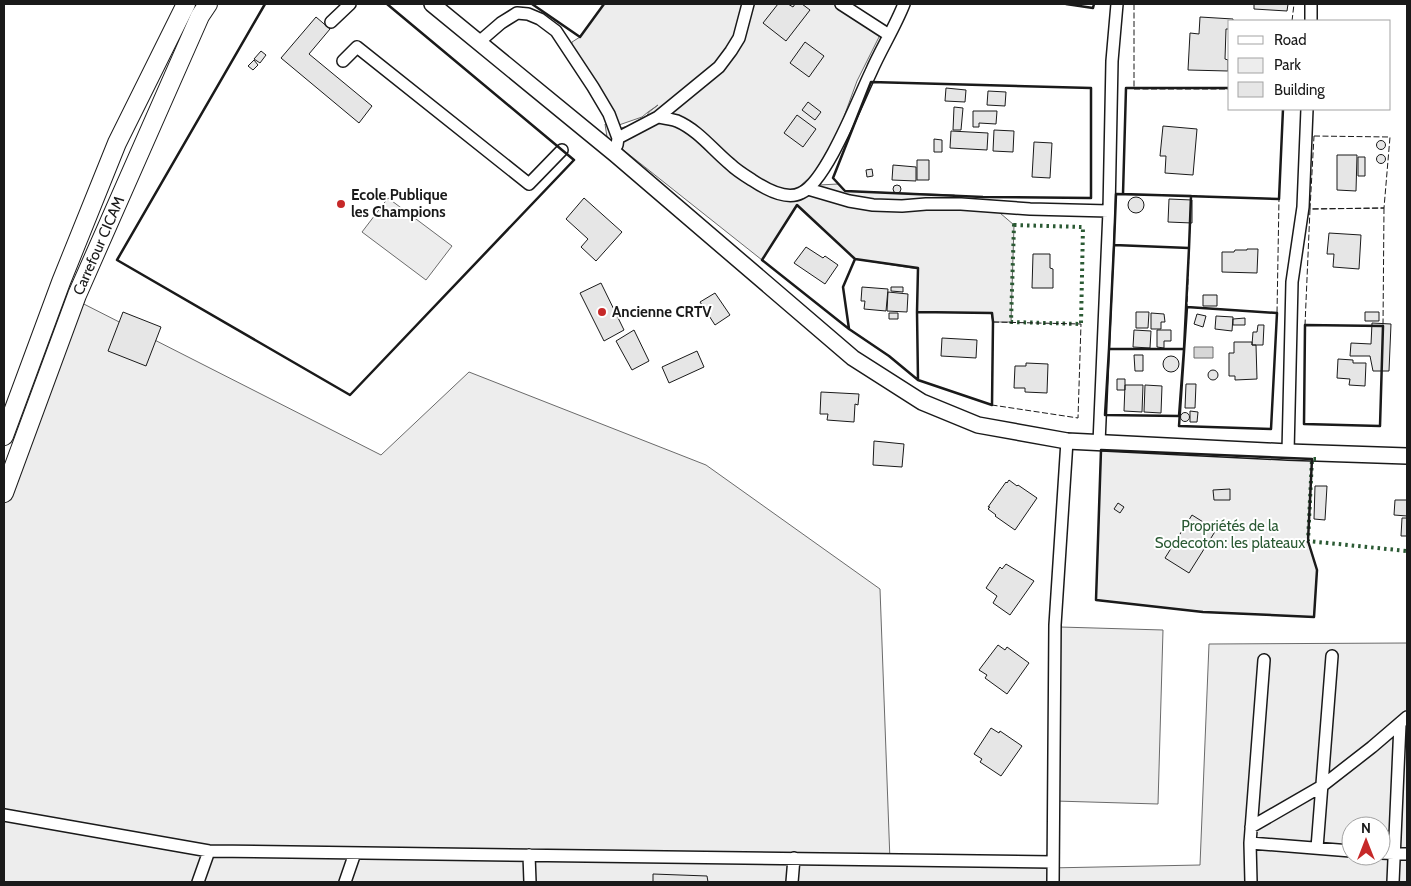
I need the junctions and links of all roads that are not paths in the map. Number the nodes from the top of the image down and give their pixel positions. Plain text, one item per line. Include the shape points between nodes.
1 (186, 4) edge
2 (208, 4) edge
3 (350, 4) edge
4 (432, 4) edge
5 (748, 4) edge
6 (841, 4) edge
7 (904, 4) edge
8 (1117, 4) edge
9 (1311, 4) edge
10 (1311, 20) edge
11 (331, 22) dead end
12 (889, 35) junction
13 (479, 42) junction
14 (343, 61) dead end
15 (1307, 110) edge
16 (658, 117) junction
17 (618, 138) junction
18 (562, 150) dead end
19 (615, 154) junction
20 (808, 189) junction
21 (1110, 211) junction
22 (4, 436) edge
23 (1067, 441) junction
24 (1099, 443) junction
25 (1288, 452) junction
26 (1407, 456) edge
27 (4, 493) edge
28 (1332, 656) dead end
29 (1264, 660) dead end
30 (1403, 721) edge
31 (1322, 786) junction
32 (4, 815) edge
33 (1252, 827) junction
34 (1250, 843) junction
35 (1317, 848) junction
36 (1341, 850) edge
37 (209, 851) junction
38 (355, 853) junction
39 (1391, 854) edge
40 (1394, 854) junction
41 (1407, 854) edge
42 (529, 855) junction
43 (794, 858) junction
44 (1053, 862) junction
45 (198, 882) edge
46 (345, 882) edge
47 (530, 882) edge
48 (792, 882) edge
49 (1053, 882) edge
50 (1250, 882) edge
51 (1393, 882) edge

1 - 22 main road via 117,143
2 - 27 main road, Carrefour CICAM via 77,296
3 - 11 street
4 - 13 street
5 - 16 street via 732,51 719,67
6 - 12 street
7 - 12 street
8 - 21 street via 1112,61
9 - 10 street
12 - 20 street via 836,146
13 - 17 street via 517,13 540,19 556,31 593,87
13 - 19 street
14 - 18 street via 357,47 529,184
15 - 25 street via 1303,207 1292,282
16 - 17 street
16 - 20 street via 677,121 689,128 731,166 768,189 787,195 800,194
17 - 19 street
19 - 23 street via 853,358 922,402 978,425
20 - 21 street via 873,205 961,204
21 - 24 street
23 - 24 street
23 - 44 street via 1055,625
24 - 25 street
25 - 26 street
28 - 31 street
29 - 33 street
30 - 31 street
30 - 40 street
31 - 33 street
31 - 35 street
32 - 37 street
33 - 34 street
34 - 35 street
34 - 50 street
35 - 36 street
37 - 38 street
37 - 45 street
38 - 42 street
38 - 46 street
39 - 40 street
40 - 41 street
40 - 51 street
42 - 43 street
42 - 47 street
43 - 44 street
43 - 48 street
44 - 49 street

